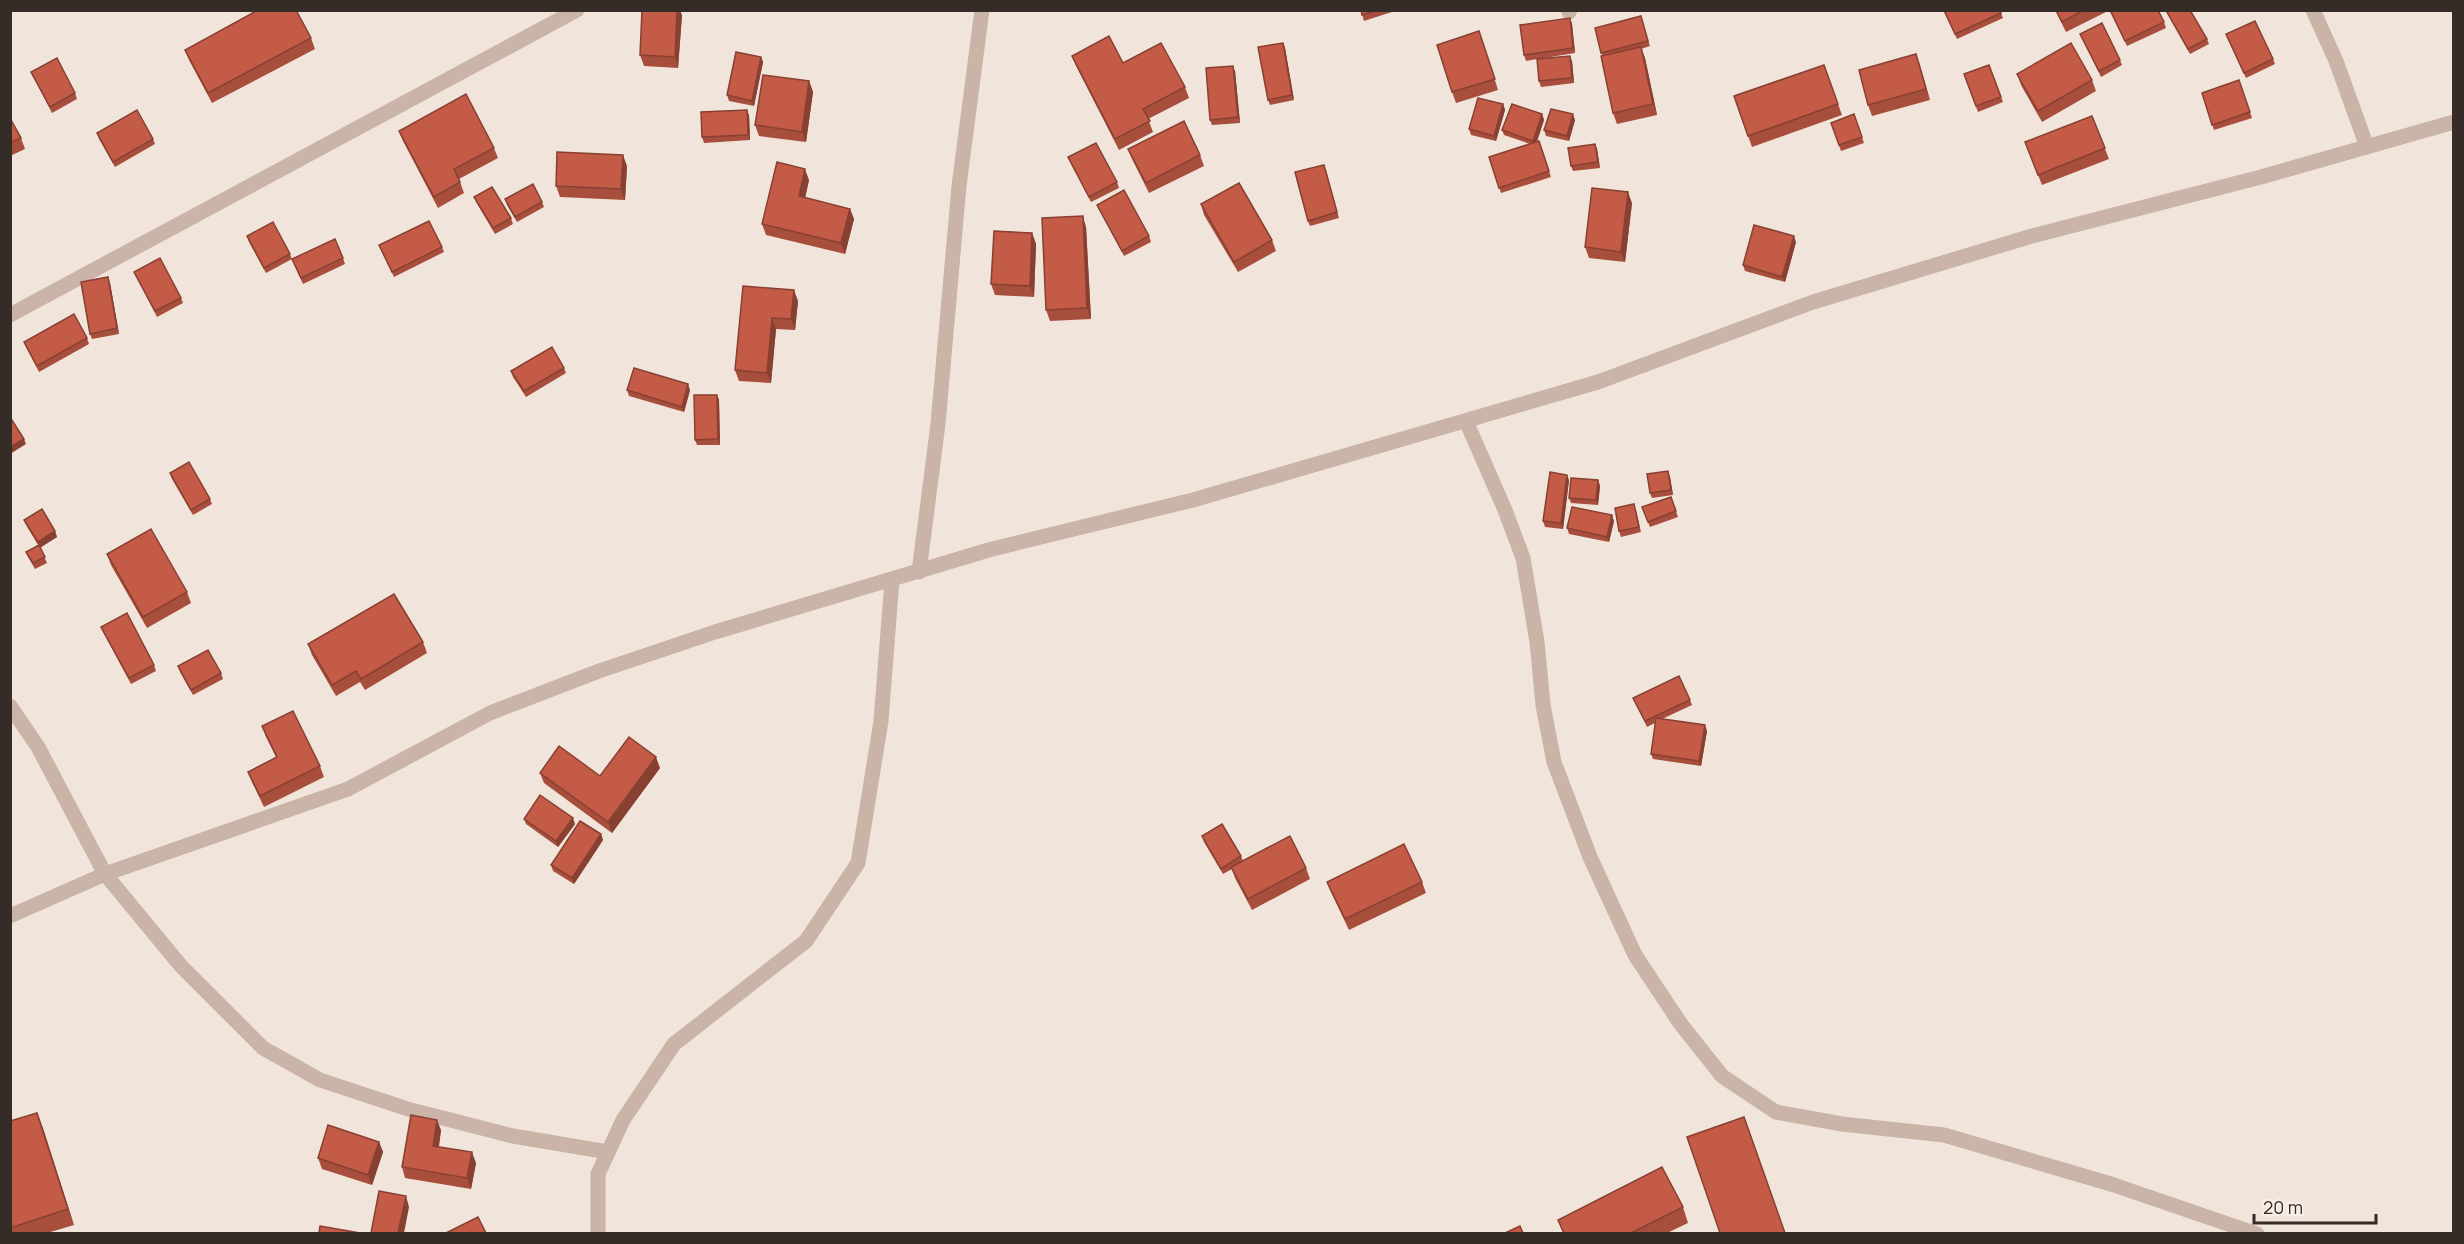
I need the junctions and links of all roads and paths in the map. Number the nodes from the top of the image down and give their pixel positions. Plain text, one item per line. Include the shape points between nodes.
1 (577, 10) edge
2 (982, 10) edge
3 (2313, 10) edge
4 (2454, 122) edge
5 (2367, 147) junction
6 (10, 315) edge
7 (1466, 421) junction
8 (919, 572) junction
9 (892, 580) junction
10 (10, 706) edge
11 (105, 874) junction
12 (10, 916) edge
13 (608, 1152) junction
14 (598, 1233) edge
15 (2257, 1233) edge

1 - 6 street
2 - 8 street via 958,186 938,424
3 - 5 street
4 - 5 street
5 - 7 street via 2032,236 1813,302 1598,382
7 - 8 street via 1193,500 992,549
7 - 15 street via 1523,558 1554,762 1590,858 1635,955 1680,1023 1722,1076 1776,1112 1944,1135 2111,1184
8 - 9 street
9 - 11 street via 599,671 490,713 348,789
9 - 13 street via 881,721 858,863 806,941 674,1044 622,1120
10 - 11 street via 38,747
11 - 12 street
11 - 13 street via 181,966 263,1048 320,1080 411,1110 513,1136
13 - 14 street via 598,1174

